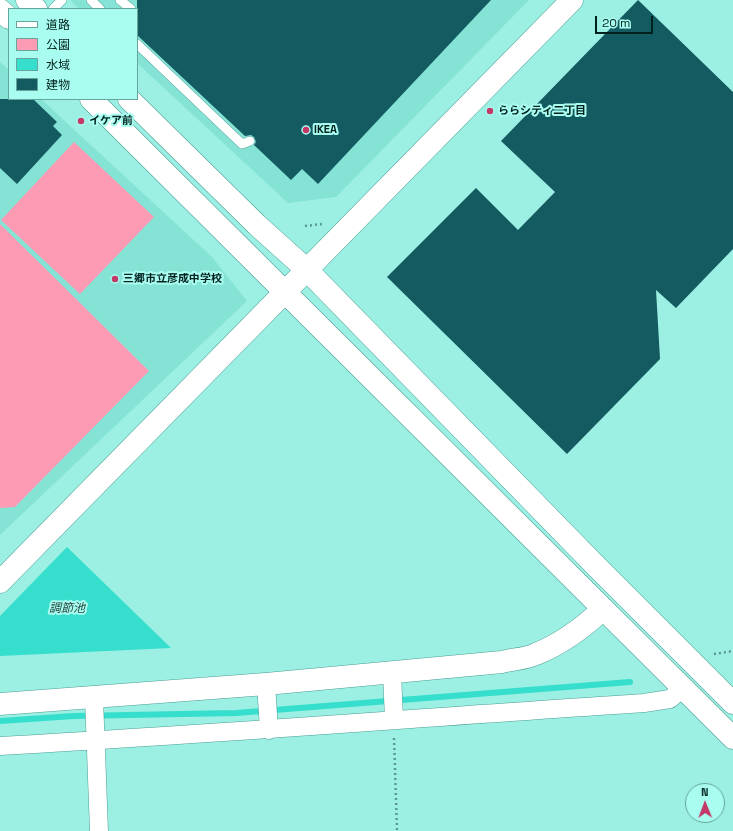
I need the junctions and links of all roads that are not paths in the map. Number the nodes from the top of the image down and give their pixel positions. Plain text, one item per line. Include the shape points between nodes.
1 (62, 0) edge
2 (91, 0) edge
3 (120, 0) edge
4 (572, 0) edge
5 (38, 5) edge
6 (99, 8) edge
7 (130, 8) edge
8 (0, 10) edge
9 (8, 17) edge
10 (138, 45) edge
11 (92, 100) edge
12 (130, 100) edge
13 (250, 141) dead end
14 (307, 270) junction
15 (286, 291) junction
16 (1, 580) edge
17 (602, 609) junction
18 (392, 682) junction
19 (683, 688) junction
20 (267, 692) junction
21 (94, 703) junction
22 (733, 703) edge
23 (0, 704) edge
24 (394, 720) junction
25 (269, 730) junction
26 (733, 738) edge
27 (96, 741) junction
28 (0, 746) edge
29 (99, 831) edge

1 - 5 lane
2 - 6 lane
3 - 7 lane
4 - 14 street
8 - 9 street
10 - 13 lane via 242,144
11 - 15 street
12 - 14 street
14 - 15 street
14 - 22 street
15 - 16 street
15 - 17 street
17 - 18 street via 566,639 535,655
17 - 19 street
18 - 20 street
18 - 24 street
19 - 24 street via 670,699 644,703
19 - 26 street
20 - 21 street
20 - 25 street
21 - 23 street
21 - 27 street
24 - 25 street
25 - 27 street
27 - 28 street
27 - 29 street

